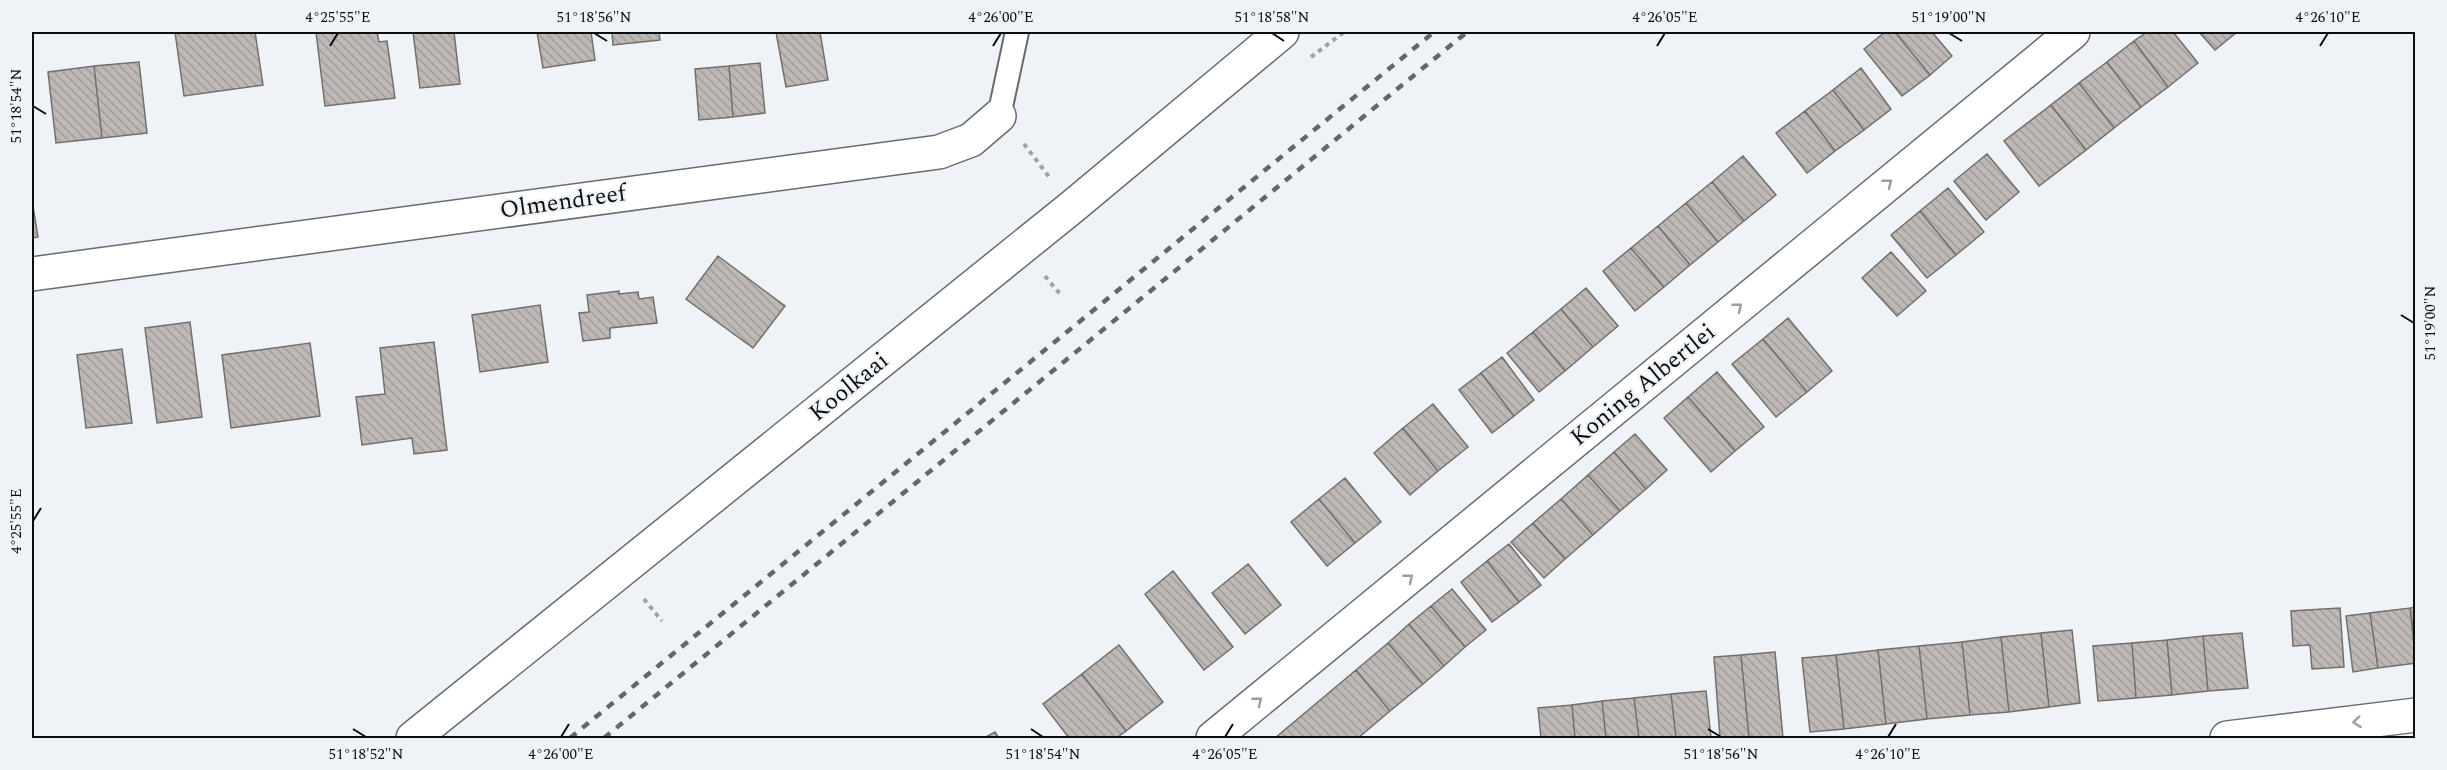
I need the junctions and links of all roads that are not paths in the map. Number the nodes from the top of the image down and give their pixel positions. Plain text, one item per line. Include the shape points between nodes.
1 (1017, 32) edge
2 (1282, 32) edge
3 (2073, 32) edge
4 (999, 116) joint
5 (32, 274) edge
6 (2415, 715) edge
7 (413, 738) edge
8 (1213, 738) edge
9 (2227, 738) edge

1 - 4 lane
2 - 7 street, Koolkaai via 1072,207
8 -> 3 street, Koning Albertlei
4 - 5 street, Olmendreef via 971,140 939,152
6 -> 9 street

